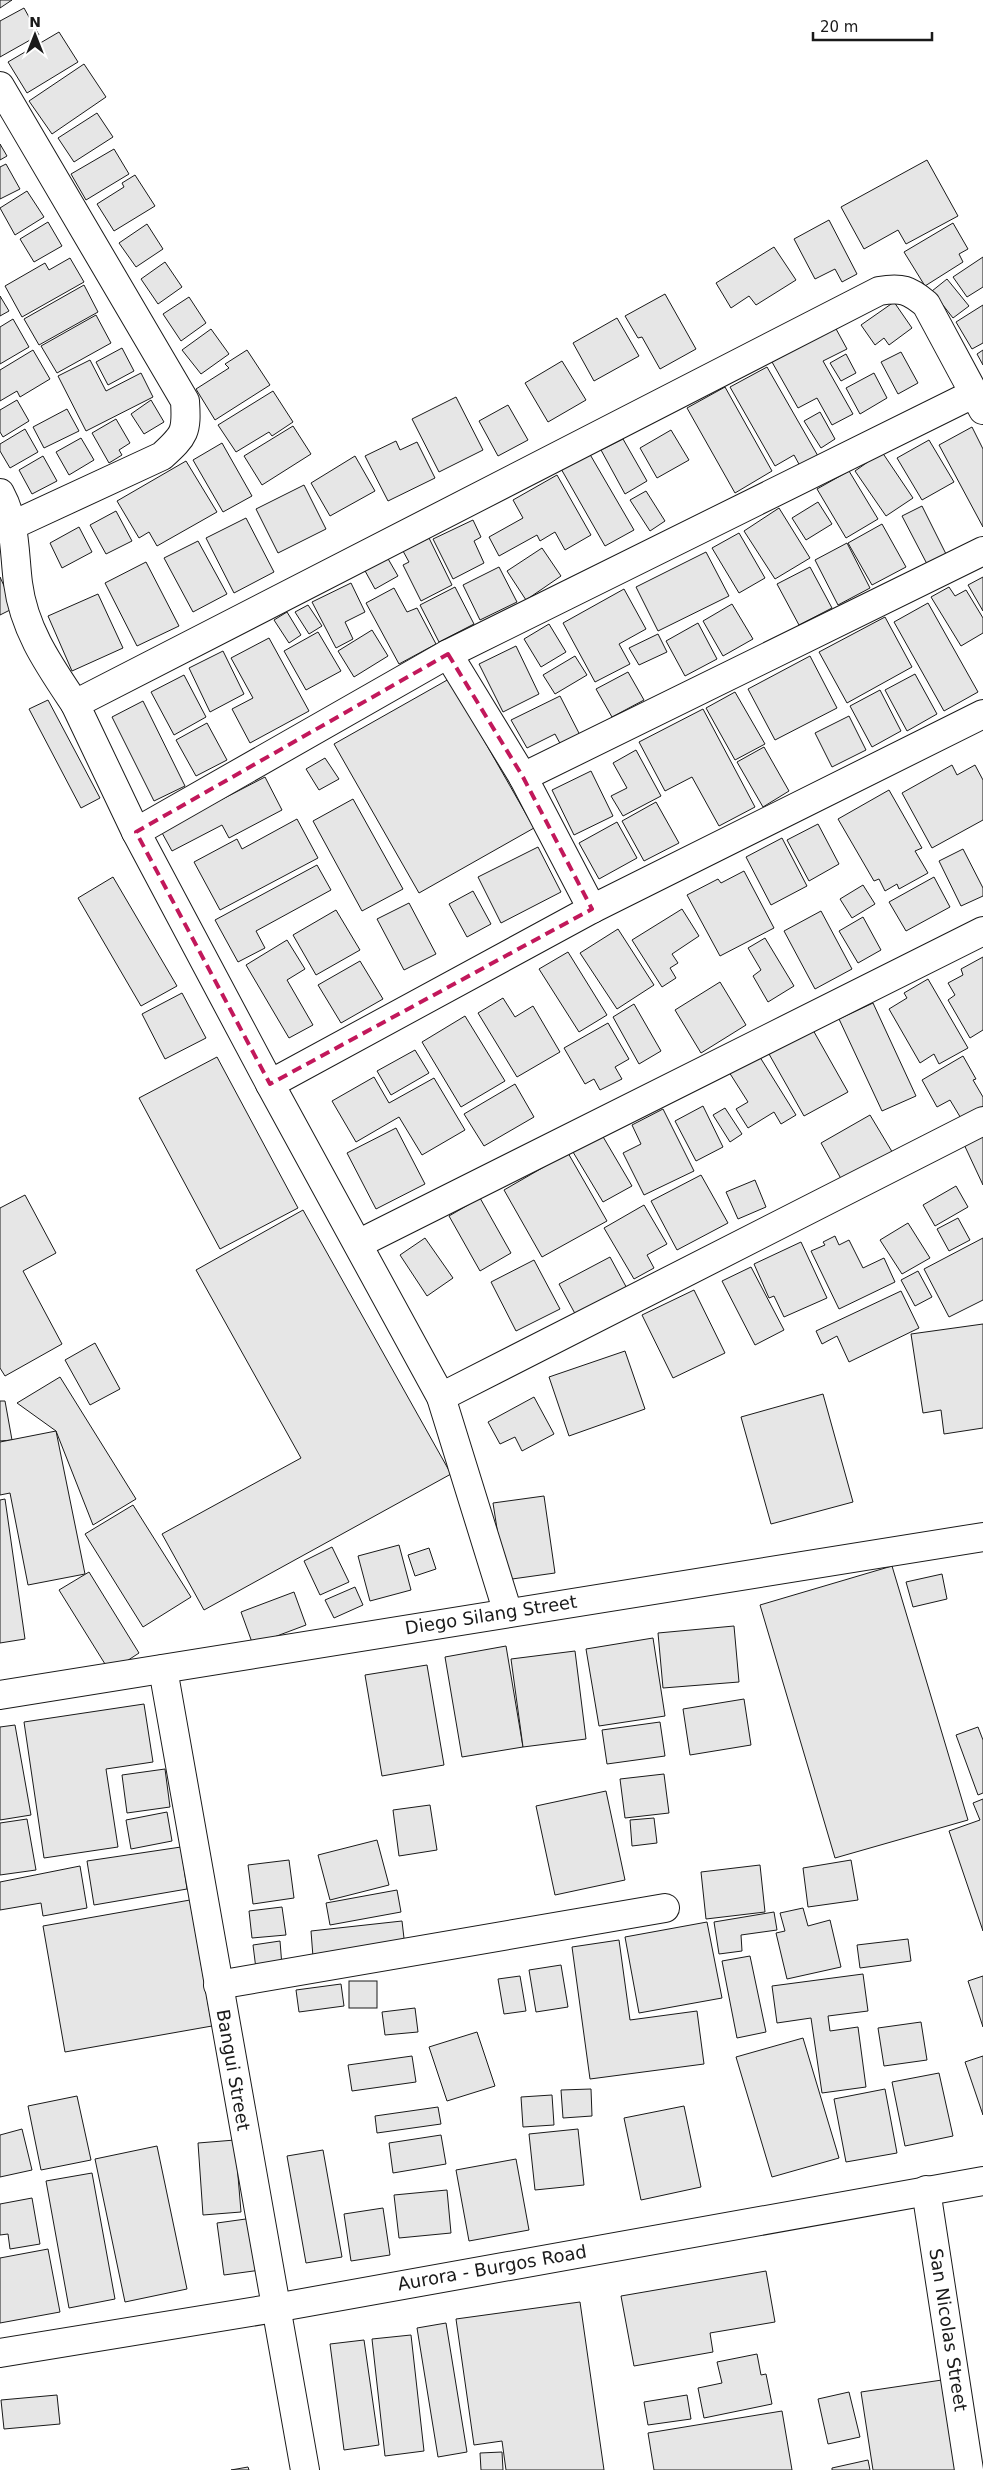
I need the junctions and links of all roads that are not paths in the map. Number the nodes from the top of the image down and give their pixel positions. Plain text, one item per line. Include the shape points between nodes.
1 (0, 86) edge
2 (978, 402) edge
3 (0, 493) edge
4 (13, 525) junction
5 (983, 551) edge
6 (448, 654) junction
7 (75, 704) junction
8 (983, 714) edge
9 (523, 777) junction
10 (136, 832) junction
11 (592, 909) junction
12 (983, 931) edge
13 (270, 1084) junction
14 (983, 1121) edge
15 (358, 1244) junction
16 (441, 1397) junction
17 (983, 1537) edge
18 (508, 1612) junction
19 (163, 1669) junction
20 (0, 1695) edge
21 (665, 1908) dead end
22 (218, 1985) junction
23 (983, 2180) edge
24 (926, 2190) junction
25 (275, 2308) junction
26 (0, 2353) edge
27 (305, 2470) edge
28 (969, 2470) edge

1 - 4 street via 185,401 186,423 180,439 162,456
2 - 6 street
2 - 7 street via 926,304 904,290 879,291
3 - 4 street
4 - 7 street via 18,583 26,620 41,653
5 - 9 street
6 - 9 street
6 - 10 street
7 - 10 street
8 - 11 street
9 - 11 street
10 - 13 street
11 - 13 street
12 - 15 street
13 - 15 street
14 - 16 street
15 - 16 street
16 - 18 street
17 - 18 street, Diego Silang Street
18 - 19 street, Diego Silang Street
19 - 20 street, Diego Silang Street
19 - 22 street, Bangui Street
21 - 22 street
22 - 25 street, Bangui Street
23 - 24 street, Aurora - Burgos Road
24 - 25 street, Aurora - Burgos Road
24 - 28 street, San Nicolas Street
25 - 26 street, Aurora - Burgos Road
25 - 27 street, Bangui Street

